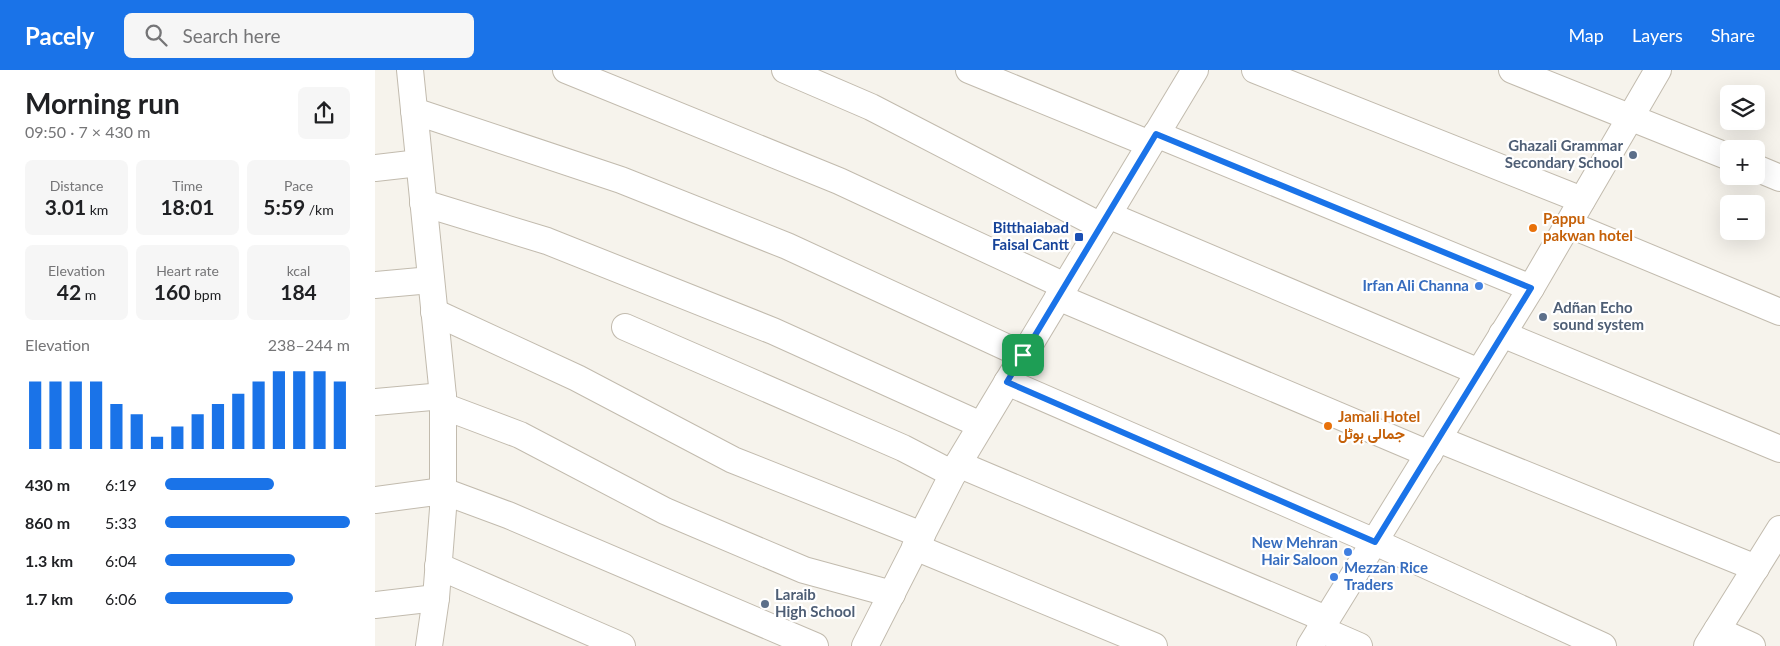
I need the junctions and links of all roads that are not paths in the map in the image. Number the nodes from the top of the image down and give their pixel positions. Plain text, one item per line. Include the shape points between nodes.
1 (410, 70) edge
2 (566, 70) edge
3 (785, 70) edge
4 (969, 70) edge
5 (1195, 70) edge
6 (1255, 70) edge
7 (1511, 70) edge
8 (1658, 70) edge
9 (414, 111) junction
10 (1631, 117) junction
11 (1153, 139) junction
12 (1720, 153) edge
13 (419, 163) junction
14 (375, 168) edge
15 (1765, 172) edge
16 (1780, 178) edge
17 (1582, 200) junction
18 (423, 203) junction
19 (1104, 220) junction
20 (1568, 224) junction
21 (431, 280) junction
22 (375, 285) edge
23 (1531, 288) junction
24 (1061, 292) junction
25 (434, 312) junction
26 (1780, 312) edge
27 (625, 327) dead end
28 (1502, 334) junction
29 (1023, 355) junction
30 (1479, 372) junction
31 (1007, 382) junction
32 (443, 401) junction
33 (375, 402) edge
34 (981, 425) junction
35 (1433, 446) junction
36 (1780, 449) edge
37 (955, 469) junction
38 (443, 491) junction
39 (375, 500) edge
40 (919, 541) junction
41 (1375, 542) junction
42 (1771, 550) edge
43 (439, 566) junction
44 (892, 594) junction
45 (436, 598) junction
46 (375, 605) edge
47 (1319, 632) edge
48 (1712, 638) edge
49 (875, 643) edge
50 (429, 646) edge
51 (622, 646) edge
52 (815, 646) edge
53 (1154, 646) edge
54 (1359, 646) edge
55 (1603, 646) edge
56 (1751, 646) edge

1 - 9 street
2 - 24 street via 839,181
3 - 19 street via 871,107
4 - 11 street
5 - 11 street
6 - 17 street
7 - 10 street
8 - 10 street
9 - 13 street
9 - 29 street via 621,180 787,246
10 - 12 street
10 - 17 street
11 - 19 street
11 - 23 street
13 - 14 street
13 - 18 street
15 - 16 street
17 - 20 street
18 - 21 street
18 - 34 street via 556,245 773,332
19 - 24 street
19 - 30 street
20 - 23 street
20 - 26 street
21 - 22 street
21 - 25 street
23 - 28 street
24 - 29 street
24 - 35 street
25 - 32 street
25 - 40 street via 577,378 733,460
27 - 37 street
28 - 30 street
28 - 36 street
29 - 31 street
30 - 35 street
31 - 34 street
31 - 41 street
32 - 33 street
32 - 38 street
32 - 44 street via 520,435 665,511 795,566
34 - 37 street
35 - 41 street
35 - 42 street
37 - 40 street
37 - 47 street
38 - 39 street
38 - 43 street
38 - 52 street via 508,515
40 - 44 street
40 - 53 street
41 - 47 street
41 - 55 street
42 - 48 street
43 - 45 street
43 - 51 street
44 - 49 street
45 - 46 street
45 - 50 street
47 - 54 street
48 - 56 street

